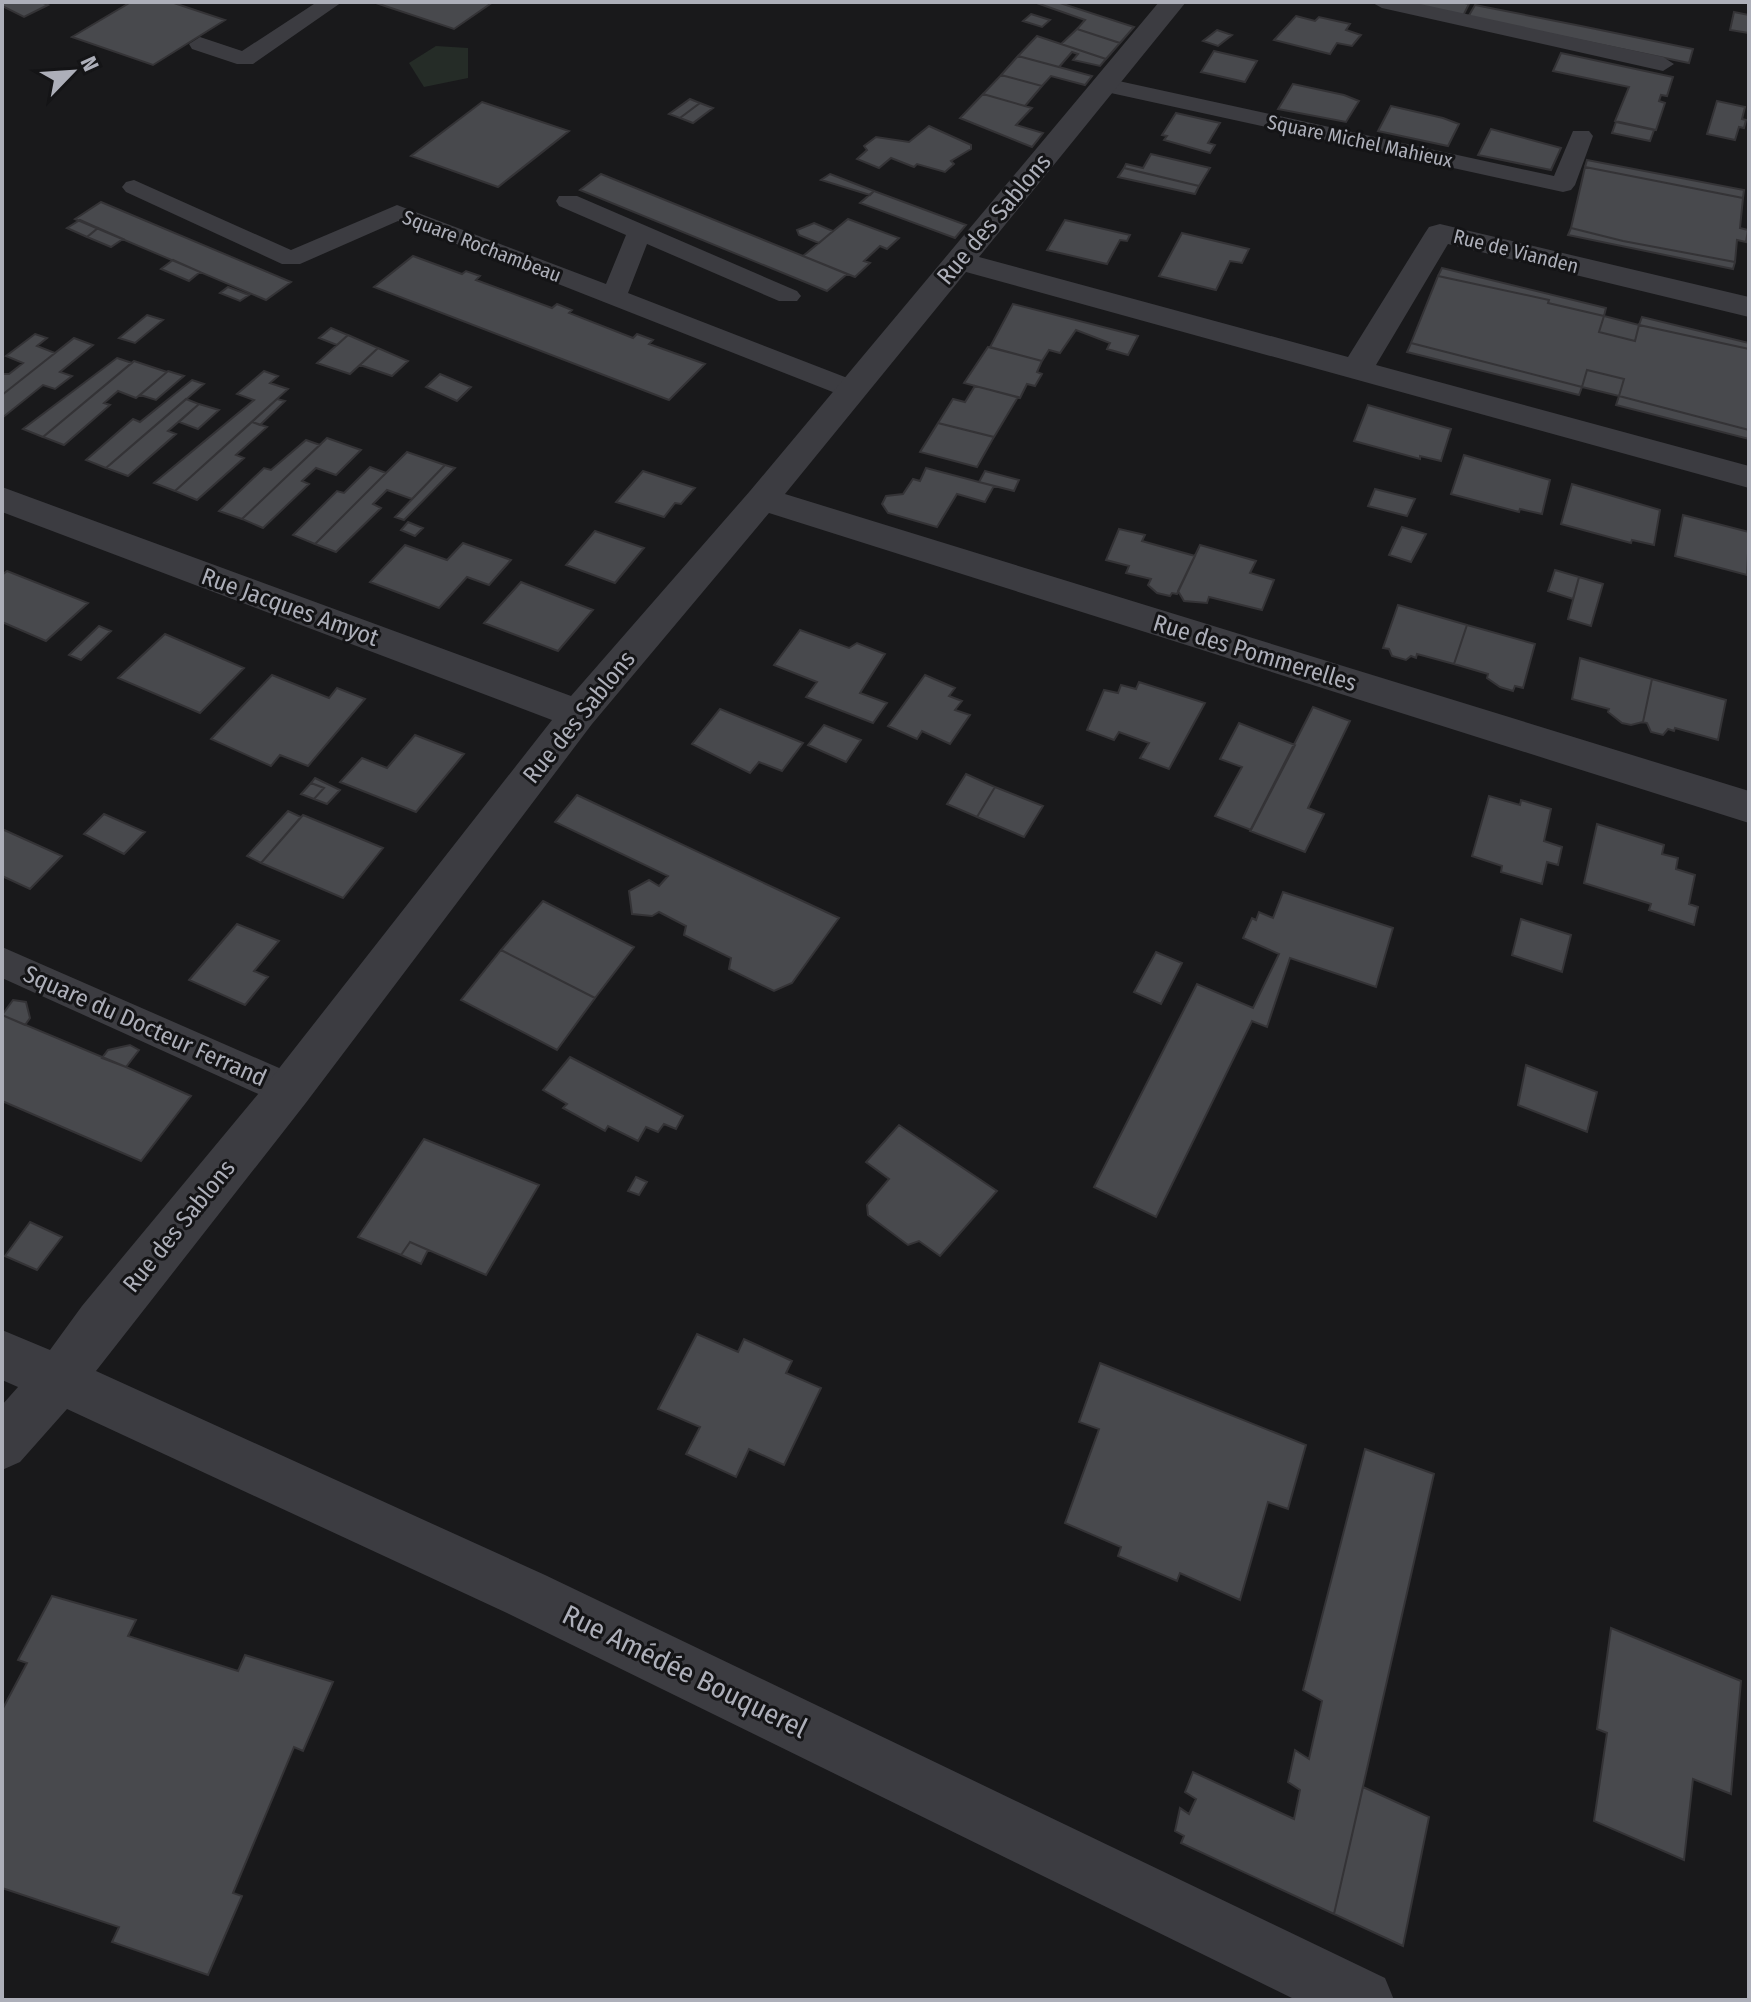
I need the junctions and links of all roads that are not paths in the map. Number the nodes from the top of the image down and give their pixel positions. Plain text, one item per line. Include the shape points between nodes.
1 (331, 2) edge
2 (1173, 2) edge
3 (1382, 2) edge
4 (200, 44) dead end
5 (1663, 64) dead end
6 (1105, 85) junction
7 (1581, 136) dead end
8 (134, 187) dead end
9 (568, 201) dead end
10 (639, 234) junction
11 (959, 261) junction
12 (614, 296) junction
13 (788, 296) dead end
14 (1749, 307) edge
15 (1356, 371) junction
16 (853, 390) junction
17 (1749, 477) edge
18 (2, 499) edge
19 (762, 499) junction
20 (578, 714) junction
21 (1749, 807) edge
22 (2, 962) edge
23 (289, 1090) junction
24 (2, 1354) edge
25 (58, 1381) junction
26 (2, 1444) edge
27 (1363, 2000) edge

1 - 4 lane via 245,59
2 - 6 street, Rue des Sablons
3 - 5 lane
6 - 7 lane, Square Michel Mahieux via 1563,185
6 - 11 street, Rue des Sablons
8 - 12 lane, Square Rochambeau via 291,259 397,212
9 - 10 lane
10 - 12 lane
10 - 13 lane
11 - 15 street
11 - 16 street, Rue des Sablons
12 - 16 lane, Square Rochambeau
14 - 15 street, Rue de Vianden via 1440,233
15 - 17 street
16 - 19 street, Rue des Sablons
18 - 20 street, Rue Jacques Amyot
19 - 20 street, Rue des Sablons
19 - 21 street, Rue des Pommerelles
20 - 23 street, Rue des Sablons
22 - 23 lane, Square du Docteur Ferrand
23 - 25 street, Rue des Sablons
24 - 25 street, Rue Amédée Bouquerel
25 - 26 street, Rue des Sablons
25 - 27 street, Rue Amédée Bouquerel via 526,1594

